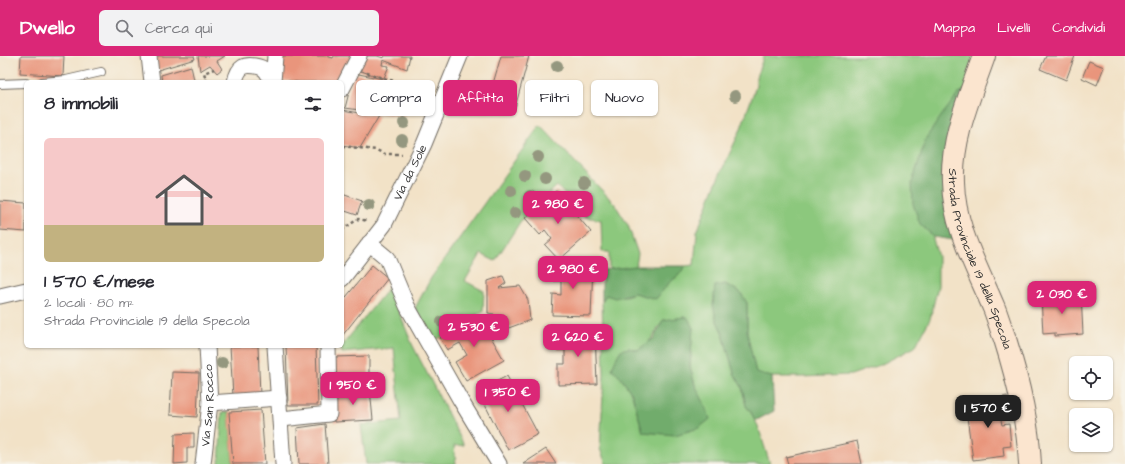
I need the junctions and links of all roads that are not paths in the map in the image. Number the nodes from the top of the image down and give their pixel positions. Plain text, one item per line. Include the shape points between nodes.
1 (149, 56) edge
2 (275, 56) edge
3 (460, 56) edge
4 (984, 56) edge
5 (242, 62) edge
6 (356, 63) edge
7 (101, 72) dead end
8 (66, 80) edge
9 (152, 80) edge
10 (236, 80) edge
11 (271, 80) edge
12 (272, 80) edge
13 (24, 83) edge
14 (0, 84) edge
15 (344, 85) edge
16 (369, 243) junction
17 (344, 276) edge
18 (24, 290) edge
19 (0, 296) edge
20 (207, 348) edge
21 (275, 348) edge
22 (328, 348) edge
23 (279, 398) junction
24 (210, 403) junction
25 (281, 419) junction
26 (203, 464) edge
27 (283, 464) edge
28 (498, 464) edge
29 (1030, 464) edge

1 - 9 street
2 - 12 street
3 - 16 street, Via da Sole via 419,154 384,224
4 - 29 main road, Strada Provinciale 19 della Specola via 955,147 953,182 959,225 995,308 1011,358 1023,406
5 - 10 street
5 - 11 street via 265,70
6 - 15 street
7 - 8 lane
13 - 14 lane
16 - 17 street, Via da Sole
16 - 28 street via 387,258 407,306
18 - 19 street
20 - 24 street, Via San Rocco
21 - 23 street
22 - 25 street via 329,414
23 - 24 street
23 - 25 street
24 - 26 street, Via San Rocco
25 - 27 street

